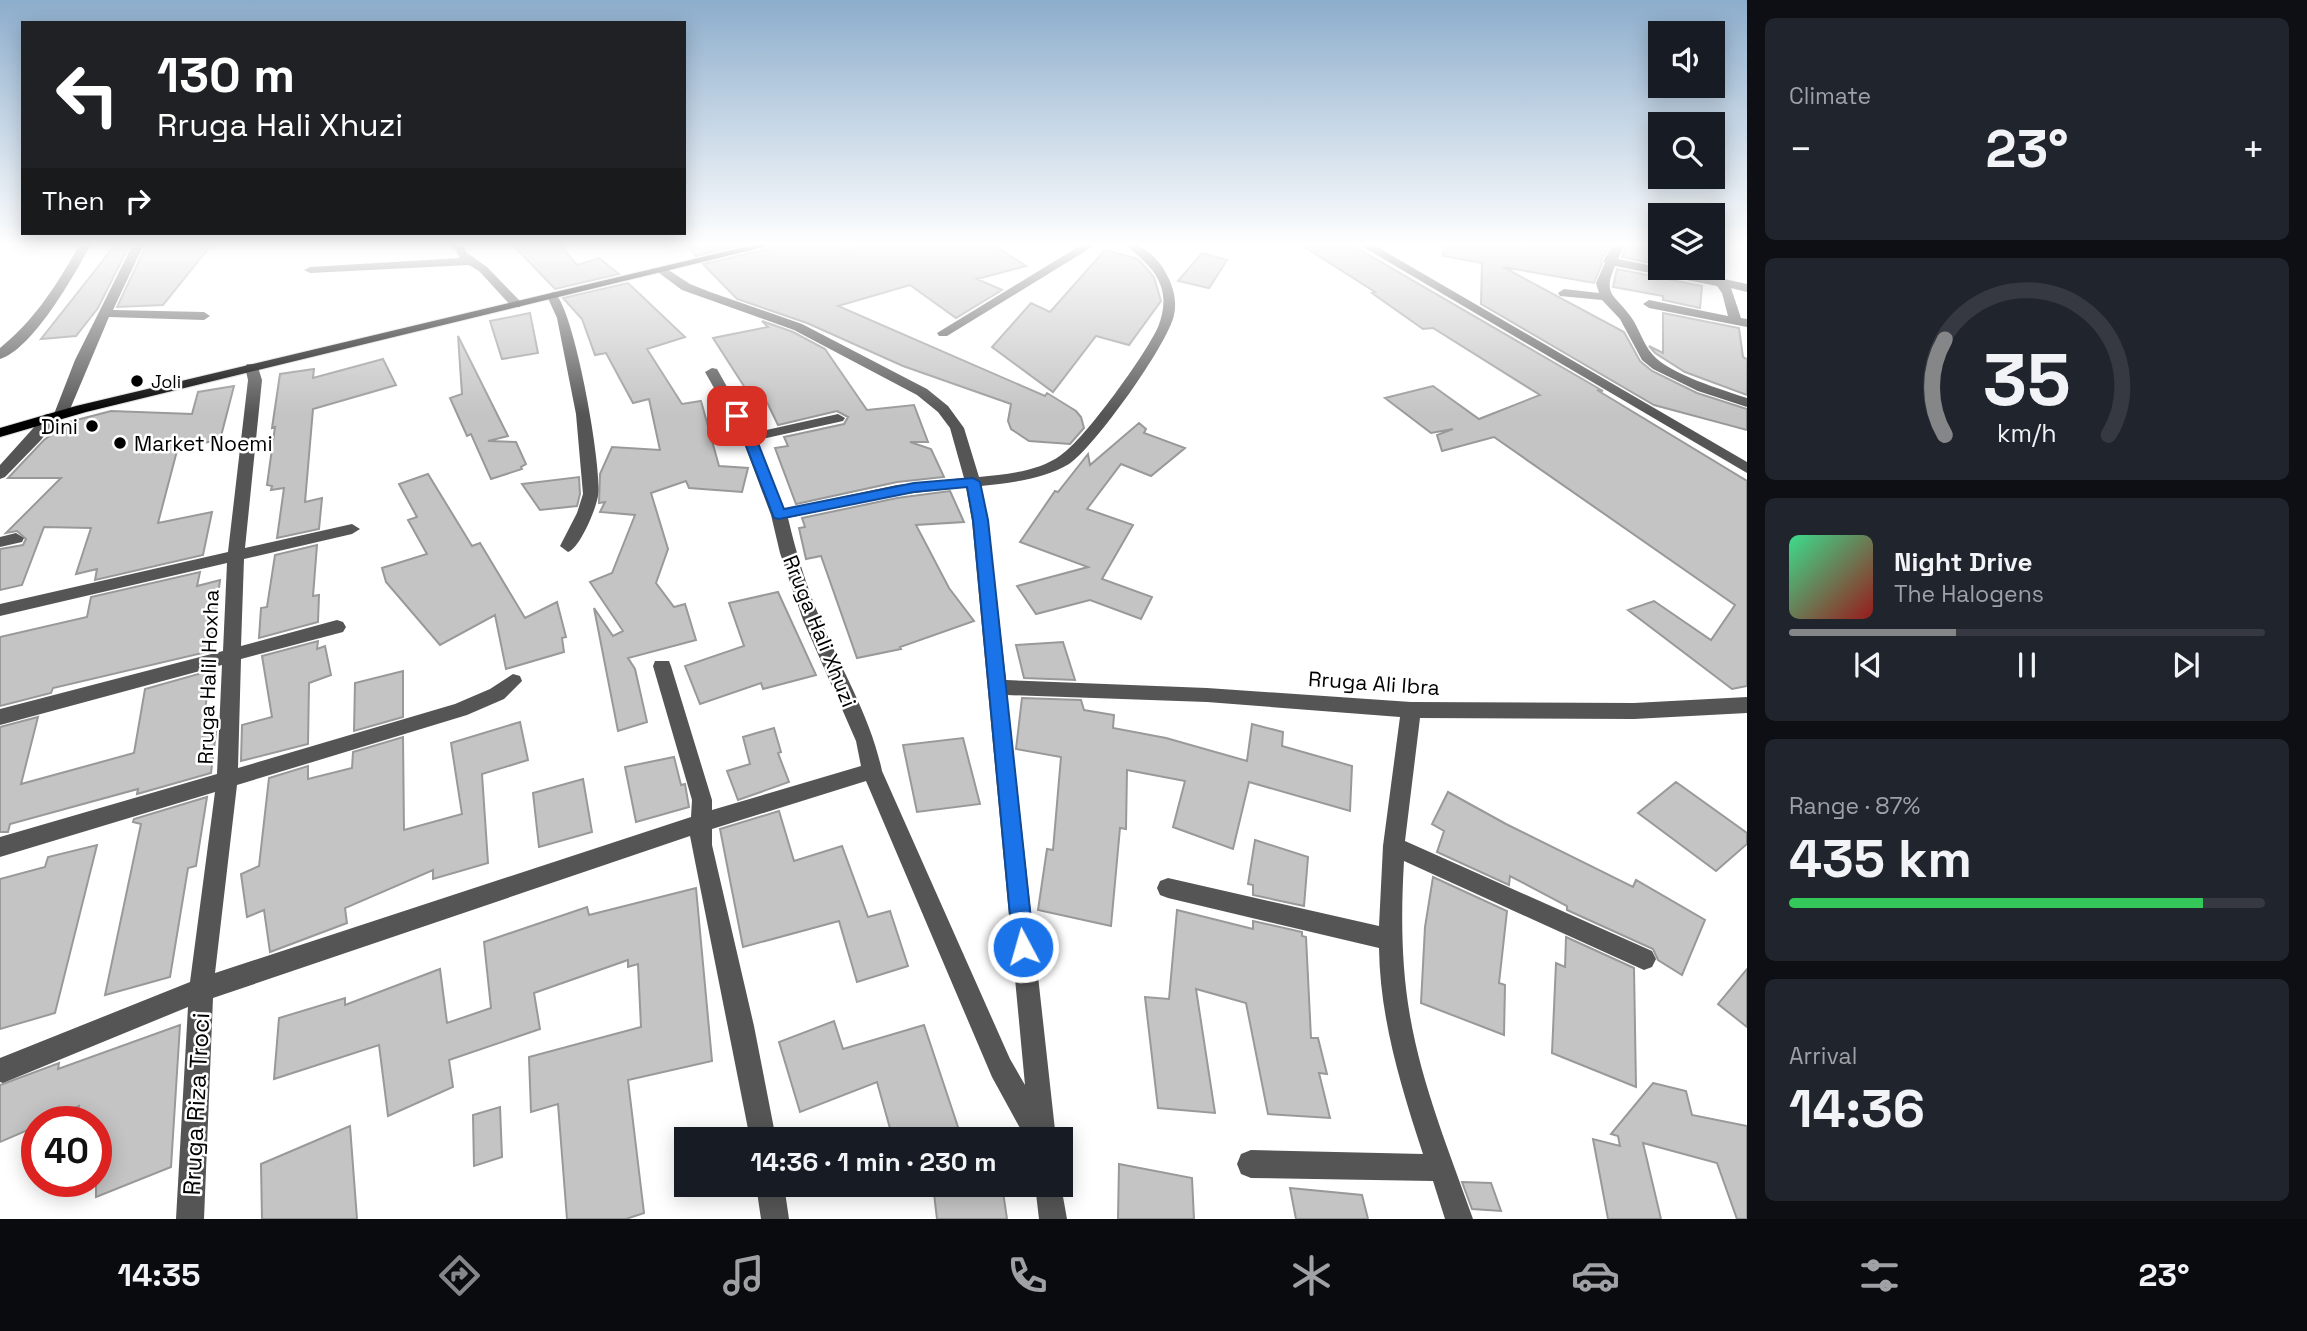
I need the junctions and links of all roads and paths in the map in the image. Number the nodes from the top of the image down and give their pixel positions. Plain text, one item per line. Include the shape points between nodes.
1 (52, 301) edge
2 (111, 301) edge
3 (513, 301) edge
4 (530, 301) edge
5 (555, 301) edge
6 (723, 301) edge
7 (996, 301) edge
8 (1171, 301) edge
9 (1461, 301) edge
10 (1610, 301) edge
11 (1732, 301) edge
12 (516, 304) junction
13 (1648, 304) dead end
14 (105, 313) junction
15 (204, 316) dead end
16 (1742, 322) edge
17 (943, 333) dead end
18 (0, 355) edge
19 (252, 367) junction
20 (712, 372) dead end
21 (1747, 402) edge
22 (56, 416) junction
23 (838, 418) dead end
24 (0, 433) edge
25 (750, 438) junction
26 (1747, 468) edge
27 (0, 474) edge
28 (973, 482) junction
29 (779, 515) junction
30 (352, 529) dead end
31 (568, 546) dead end
32 (236, 555) junction
33 (0, 610) edge
34 (337, 626) dead end
35 (233, 655) junction
36 (662, 666) dead end
37 (513, 681) dead end
38 (998, 687) junction
39 (1747, 705) edge
40 (1411, 710) junction
41 (0, 717) edge
42 (872, 771) junction
43 (227, 780) junction
44 (701, 824) junction
45 (1394, 846) junction
46 (0, 847) edge
47 (1168, 888) dead end
48 (1391, 939) junction
49 (1644, 959) dead end
50 (201, 990) junction
51 (3, 1070) dead end
52 (761, 1127) edge
53 (1035, 1127) edge
54 (1041, 1127) edge
55 (1251, 1164) dead end
56 (1443, 1168) junction
57 (772, 1197) edge
58 (1050, 1197) edge
59 (190, 1219) edge
60 (775, 1219) edge
61 (1053, 1219) edge
62 (1459, 1219) edge

1 - 18 street
2 - 14 street
3 - 12 street
4 - 12 main road
5 - 31 street via 583,414 591,494
6 - 28 street via 798,327 922,392 957,428
7 - 17 street
8 - 28 street via 1161,335 1094,429 1065,460 1036,471
9 - 26 street
10 - 21 street via 1658,366 1703,388
11 - 16 street
12 - 19 main road
13 - 16 street
14 - 15 street
14 - 22 street
19 - 22 main road
19 - 32 street, Rruga Halil Hoxha via 255,380
20 - 25 street, Rruga Hali Xhuzi
22 - 24 main road
22 - 27 street
23 - 25 street
25 - 29 street, Rruga Hali Xhuzi
28 - 29 street via 914,487
28 - 38 street
29 - 42 street, Rruga Hali Xhuzi via 800,587 866,741
30 - 32 street
32 - 33 street
32 - 35 street, Rruga Halil Hoxha
34 - 35 street
35 - 41 street
35 - 43 street, Rruga Halil Hoxha
36 - 44 street via 702,800
37 - 43 street via 460,710
38 - 40 street, Rruga Ali Ibra
38 - 54 street
39 - 40 street, Rruga Ali Ibra via 1634,711
40 - 45 street
42 - 44 street
42 - 53 street, Rruga Hali Xhuzi via 1001,1068
43 - 46 street
43 - 50 street, Rruga Halil Hoxha
44 - 50 street
44 - 52 street via 701,845
45 - 48 street
45 - 49 street
47 - 48 street
48 - 56 street via 1394,992 1412,1074
50 - 51 street
50 - 59 street, Rruga Riza Troci
55 - 56 street
56 - 62 street
57 - 60 street
58 - 61 street

